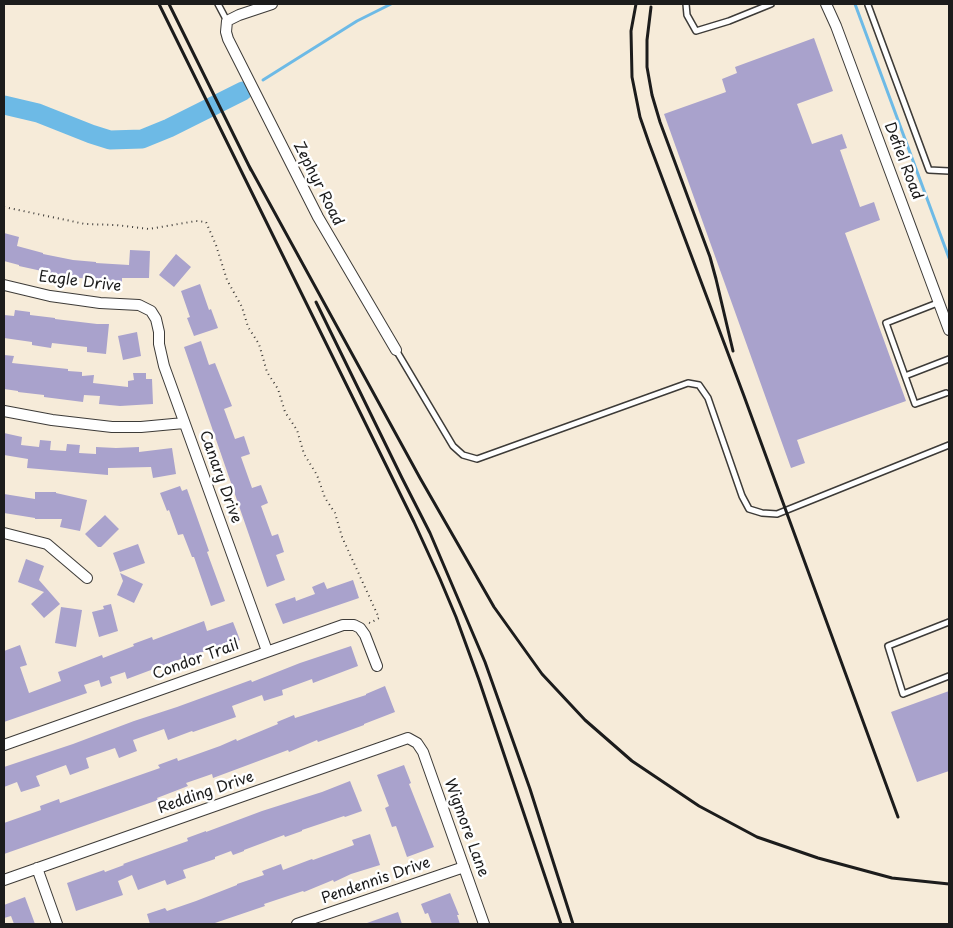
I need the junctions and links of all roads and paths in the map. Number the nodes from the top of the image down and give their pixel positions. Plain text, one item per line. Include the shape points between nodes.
1 (218, 4) edge
2 (272, 4) edge
3 (686, 4) edge
4 (770, 4) edge
5 (826, 4) edge
6 (868, 4) edge
7 (226, 23) junction
8 (949, 171) edge
9 (4, 207) edge
10 (4, 285) edge
11 (940, 302) junction
12 (151, 311) joint
13 (949, 330) edge
14 (396, 350) joint
15 (949, 358) edge
16 (905, 376) junction
17 (946, 393) dead end
18 (4, 411) edge
19 (184, 422) junction
20 (949, 446) edge
21 (4, 533) edge
22 (87, 578) dead end
23 (362, 618) dead end
24 (949, 622) edge
25 (267, 651) junction
26 (377, 666) dead end
27 (949, 676) edge
28 (418, 743) joint
29 (4, 745) edge
30 (464, 867) junction
31 (37, 868) junction
32 (4, 880) edge
33 (57, 924) edge
34 (297, 924) edge
35 (484, 924) edge

1 - 7 lane
2 - 7 street
3 - 4 lane via 687,15 696,31
5 - 11 street, Defiel Road
6 - 8 lane via 928,170
7 - 14 street, Zephyr Road via 228,38 318,218
9 - 23 path via 85,224 148,229 206,222 227,280 259,344 267,372 278,389 304,454 335,513 342,537 379,618 370,622
10 - 12 street, Eagle Drive via 50,296 139,305
11 - 13 street, Defiel Road
11 - 16 lane via 886,323
12 - 19 street, Canary Drive via 156,319 164,366
14 - 20 lane via 453,446 463,455 478,459 688,383 699,385 708,398 742,496 749,509 762,513 777,514
15 - 16 lane
16 - 17 lane via 915,404
18 - 19 street via 112,427
19 - 25 street, Canary Drive
21 - 22 street via 47,544
24 - 27 lane via 888,646 903,694
25 - 26 street, Condor Trail via 343,625 354,625 365,635
25 - 29 street, Condor Trail
28 - 30 street, Wigmore Lane
28 - 31 street, Redding Drive via 408,738
30 - 34 street, Pendennis Drive
30 - 35 street, Wigmore Lane
31 - 32 street, Redding Drive
31 - 33 street

